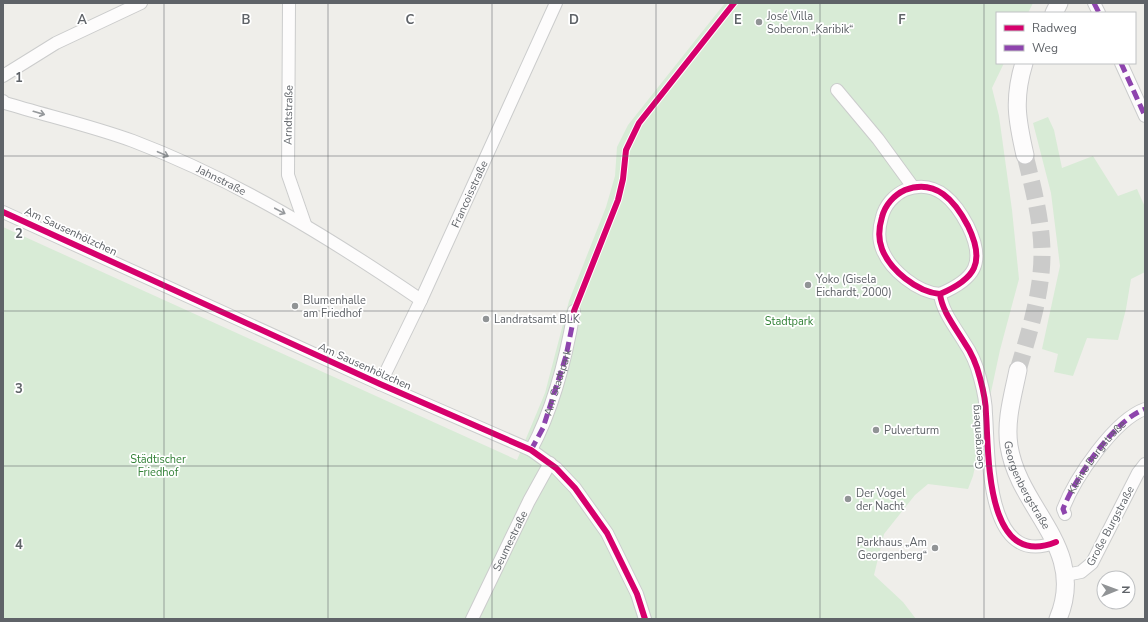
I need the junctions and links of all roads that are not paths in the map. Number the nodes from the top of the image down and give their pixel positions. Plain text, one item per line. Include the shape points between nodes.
1 (141, 3) edge
2 (289, 3) edge
3 (556, 3) edge
4 (1059, 3) edge
5 (1054, 12) edge
6 (1024, 64) edge
7 (1121, 64) edge
8 (3, 76) edge
9 (837, 90) dead end
10 (3, 101) edge
11 (1145, 116) edge
12 (1025, 155) tunnel mouth
13 (914, 187) junction
14 (3, 212) edge
15 (305, 224) junction
16 (940, 294) junction
17 (421, 300) junction
18 (574, 311) dead end
19 (1018, 370) tunnel mouth
20 (380, 384) junction
21 (1145, 409) edge
22 (531, 450) junction
23 (550, 463) junction
24 (1145, 464) edge
25 (1066, 514) dead end
26 (1056, 542) junction
27 (1066, 575) junction
28 (472, 619) edge
29 (645, 619) edge
30 (1058, 619) edge

1 - 8 street via 56,43
2 - 15 street, Arndtstraße via 288,174
3 - 17 street, Francoisstraße
4 - 5 main road
6 - 12 main road via 1016,96
7 - 11 street
9 - 13 street
10 -> 15 street, Jahnstraße via 132,141 207,172
13 - 16 street via 895,197 885,209 880,226 880,242 886,257 904,277 923,290
13 - 16 street via 932,188 947,196 963,217 978,252 975,267 967,278
14 - 20 street, Am Sausenhölzchen
15 - 17 street, Jahnstraße via 353,253
16 - 26 street, Georgenberg via 941,304 966,344 980,377 986,413 991,481 998,511 1008,534 1014,540 1034,546 1046,546
17 - 20 street, Francoisstraße
18 - 22 street, Am Stadtpark via 566,356 543,428
19 - 26 main road, Georgenbergstraße via 1009,420 1009,447 1014,466
20 - 22 street, Am Sausenhölzchen
21 - 25 street, Kleine Burgstraße via 1124,422 1095,453 1068,496 1063,508
22 - 23 street, Am Sausenhölzchen
23 - 28 street, Seumestraße
23 - 29 street, Am Sausenhölzchen via 575,488 607,533
24 - 27 street, Große Burgstraße via 1092,563 1081,572
26 - 27 main road, Georgenbergstraße
27 - 30 main road, Georgenbergstraße via 1063,604

